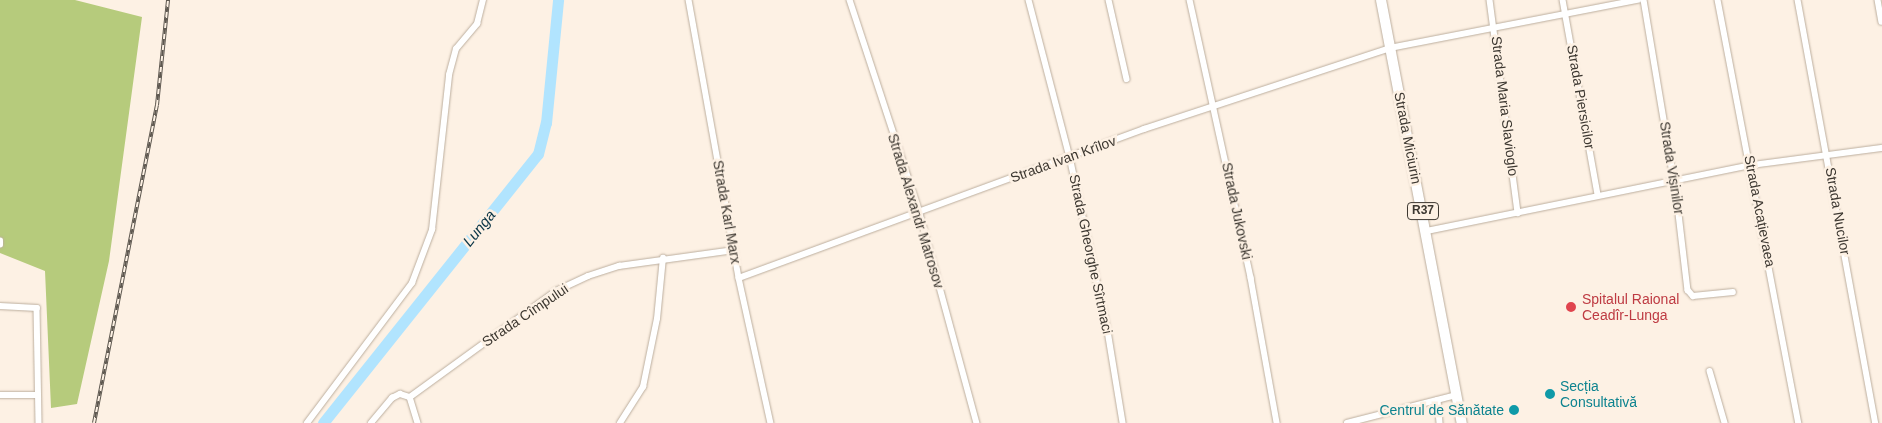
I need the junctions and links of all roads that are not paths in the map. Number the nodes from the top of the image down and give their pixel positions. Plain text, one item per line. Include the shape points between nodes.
1 (483, 0) edge
2 (688, 0) edge
3 (850, 0) edge
4 (1029, 0) edge
5 (1109, 0) edge
6 (1190, 0) edge
7 (1381, 0) edge
8 (1490, 0) edge
9 (1564, 0) edge
10 (1638, 0) edge
11 (1644, 0) edge
12 (1718, 0) edge
13 (1798, 0) edge
14 (1878, 0) edge
15 (1566, 12) junction
16 (1882, 22) edge
17 (1495, 27) junction
18 (1390, 48) junction
19 (1128, 79) dead end
20 (1214, 107) junction
21 (1882, 148) edge
22 (1828, 155) junction
23 (1070, 157) junction
24 (1752, 165) junction
25 (1674, 180) junction
26 (1598, 194) junction
27 (919, 210) junction
28 (1518, 212) junction
29 (1427, 231) junction
30 (0, 241) edge
31 (0, 245) edge
32 (734, 250) junction
33 (662, 258) junction
34 (740, 278) junction
35 (1733, 292) dead end
36 (0, 306) edge
37 (1710, 371) dead end
38 (0, 395) edge
39 (38, 395) junction
40 (1457, 395) junction
41 (410, 397) junction
42 (1438, 400) junction
43 (39, 423) edge
44 (307, 423) edge
45 (371, 423) edge
46 (418, 423) edge
47 (620, 423) edge
48 (771, 423) edge
49 (977, 423) edge
50 (1123, 423) edge
51 (1278, 423) edge
52 (1347, 423) edge
53 (1440, 423) edge
54 (1462, 423) edge
55 (1725, 423) edge
56 (1799, 423) edge
57 (1876, 423) edge

1 - 44 street via 477,24 456,49 449,75 432,230 412,282
2 - 32 street, Strada Karl Marx
3 - 27 street, Strada Alexandr Matrosov
4 - 23 street, Strada Gheorghe Sîrtmaci
5 - 19 street
6 - 20 street, Strada Jukovski
7 - 18 main road, Strada Miciurin / R37
8 - 17 street, Strada Maria Slavioglo
9 - 15 street, Strada Piersicilor
10 - 15 street, Strada Ivan Krîlov
11 - 25 street, Strada Vișinilor
12 - 24 street, Strada Acațievaea
13 - 22 street, Strada Nucilor
14 - 16 street
15 - 17 street, Strada Ivan Krîlov
15 - 26 street, Strada Piersicilor
17 - 18 street, Strada Ivan Krîlov
17 - 28 street, Strada Maria Slavioglo
18 - 20 street, Strada Ivan Krîlov
18 - 29 main road, Strada Miciurin / R37
20 - 23 street, Strada Ivan Krîlov
20 - 51 street, Strada Jukovski
21 - 22 street
22 - 24 street
22 - 57 street, Strada Nucilor
23 - 27 street, Strada Ivan Krîlov
23 - 50 street, Strada Gheorghe Sîrtmaci via 1108,331
24 - 25 street
24 - 56 street, Strada Acațievaea
25 - 26 street
25 - 35 street, Strada Vișinilor via 1690,294
26 - 28 street
27 - 34 street, Strada Ivan Krîlov
27 - 49 street, Strada Alexandr Matrosov
28 - 29 street
29 - 40 main road, Strada Miciurin / R37
30 - 31 street
32 - 33 street, Strada Cîmpului
32 - 34 street, Strada Karl Marx
33 - 41 street, Strada Cîmpului via 619,266 556,291
33 - 47 street via 657,318 643,388
34 - 48 street, Strada Karl Marx
36 - 39 street via 37,308
37 - 55 street
38 - 39 street
39 - 43 street
40 - 42 street
40 - 54 main road, Strada Miciurin / R37
41 - 45 street, Strada Cîmpului via 400,394 392,398
41 - 46 street
42 - 52 street
42 - 53 street

